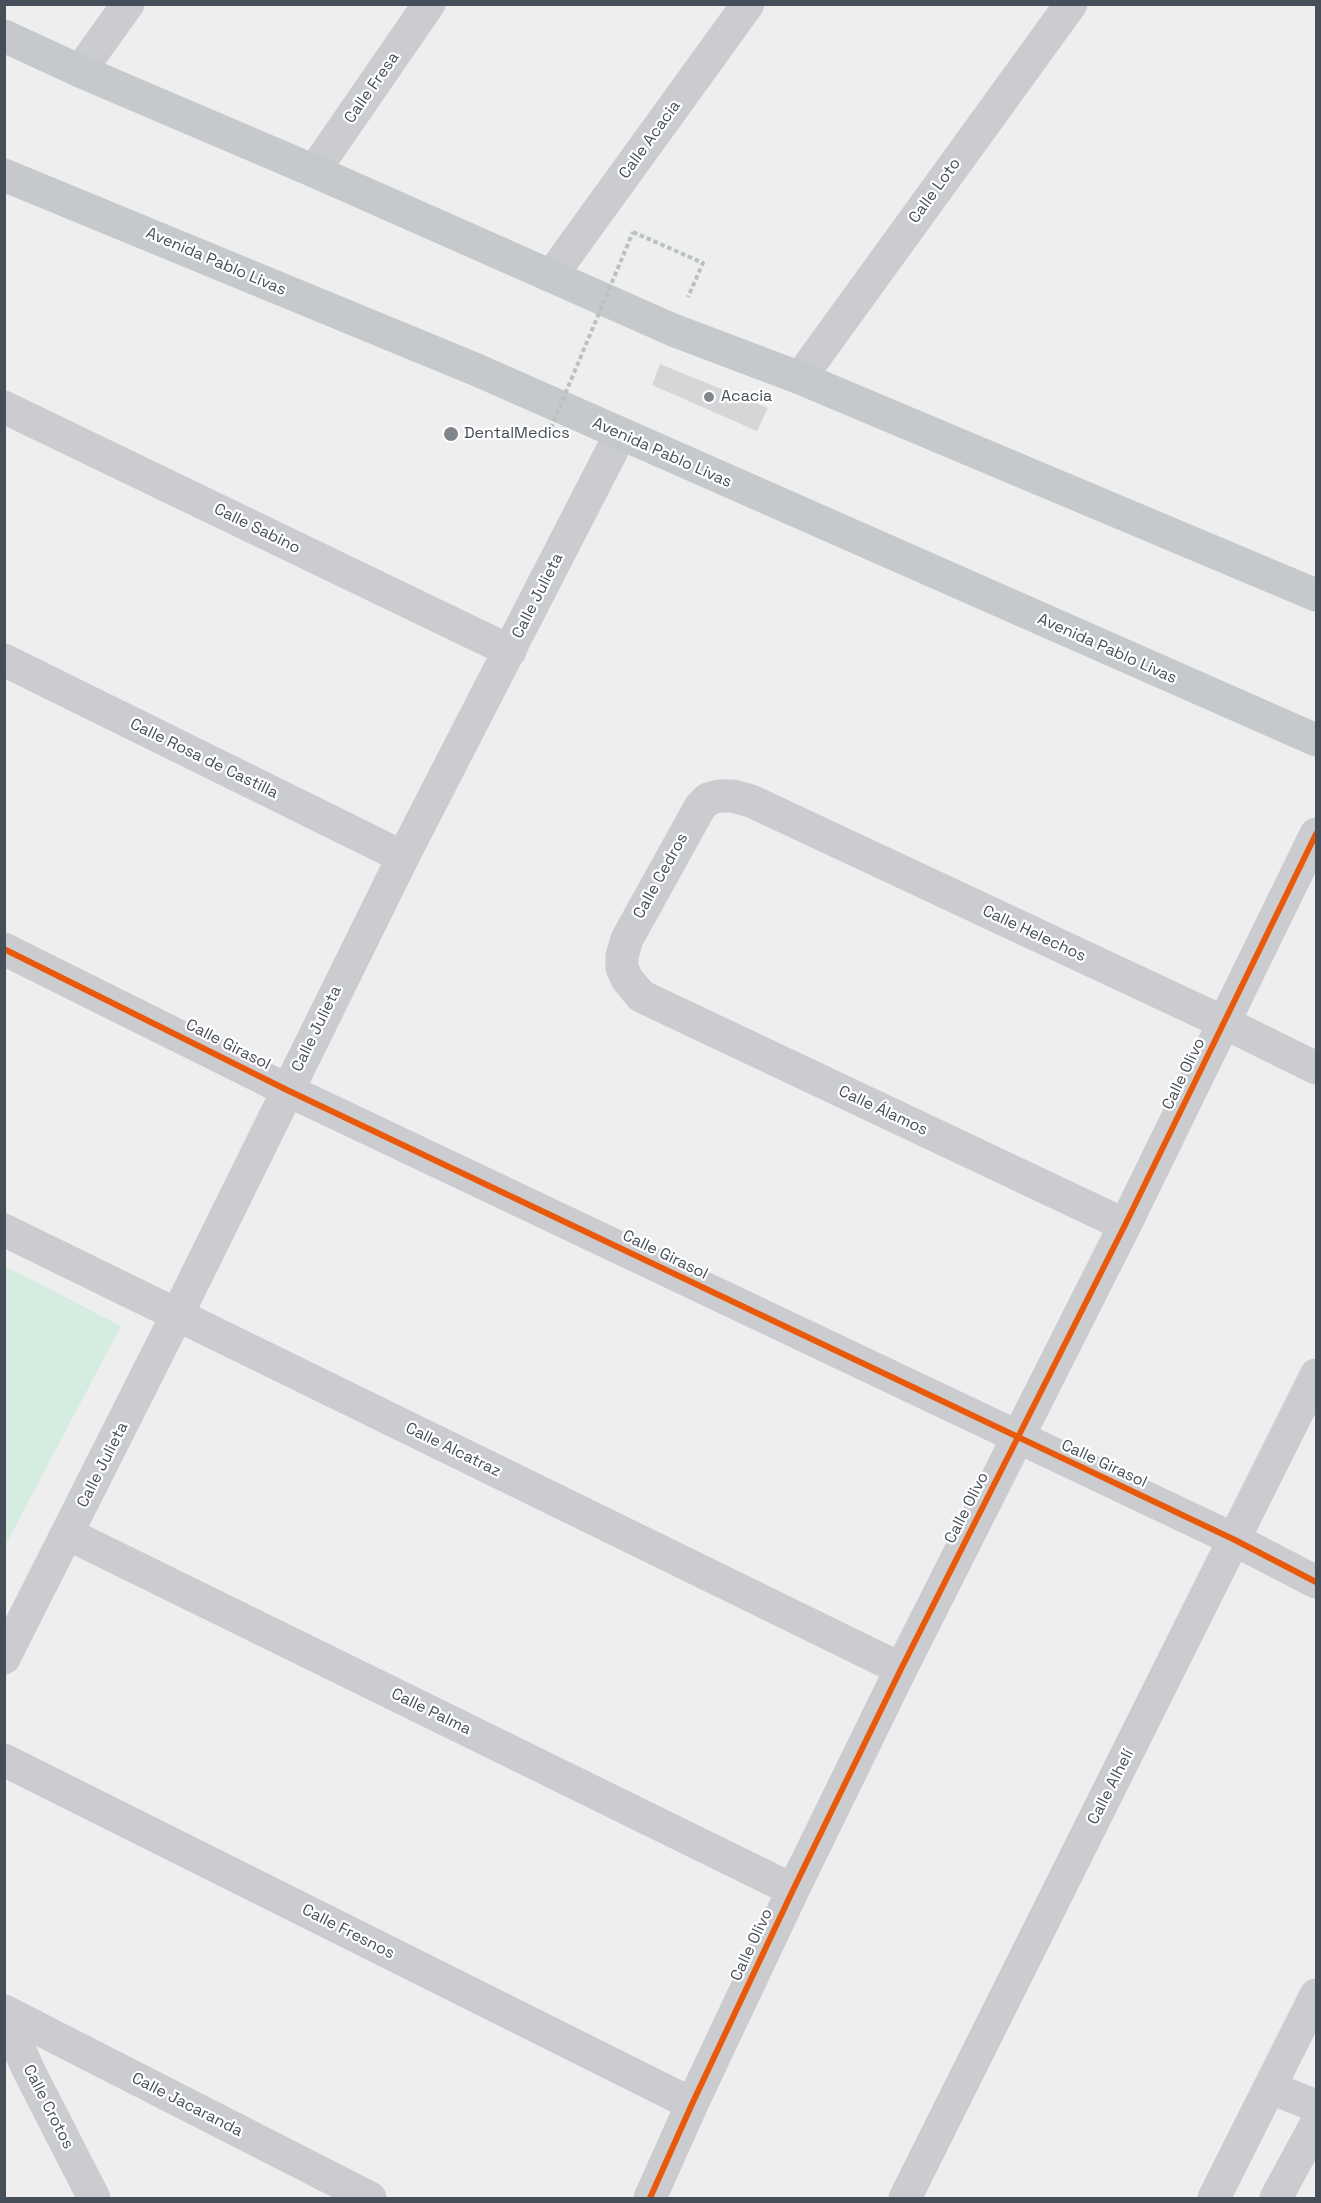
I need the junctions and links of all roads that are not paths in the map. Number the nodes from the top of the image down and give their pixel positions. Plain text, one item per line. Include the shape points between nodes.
1 (128, 4) edge
2 (429, 4) edge
3 (748, 4) edge
4 (1071, 4) edge
5 (4, 36) edge
6 (80, 71) junction
7 (314, 171) junction
8 (4, 174) edge
9 (552, 276) junction
10 (800, 378) junction
11 (4, 407) edge
12 (620, 435) junction
13 (1317, 596) edge
14 (510, 651) junction
15 (4, 660) edge
16 (1317, 740) edge
17 (751, 801) joint
18 (1317, 834) edge
19 (403, 857) junction
20 (4, 949) edge
21 (641, 996) joint
22 (1225, 1023) junction
23 (1317, 1068) edge
24 (287, 1090) junction
25 (1125, 1225) junction
26 (4, 1230) edge
27 (177, 1315) junction
28 (1317, 1375) edge
29 (1017, 1439) junction
30 (68, 1534) junction
31 (1235, 1540) junction
32 (1317, 1582) edge
33 (4, 1658) edge
34 (901, 1669) junction
35 (4, 1760) edge
36 (793, 1890) junction
37 (1317, 1995) edge
38 (4, 2011) edge
39 (4, 2016) edge
40 (1271, 2088) junction
41 (692, 2104) junction
42 (1317, 2106) edge
43 (1317, 2124) edge
44 (94, 2199) edge
45 (370, 2199) edge
46 (650, 2199) edge
47 (904, 2199) edge
48 (1214, 2199) edge
49 (1276, 2199) edge

1 - 6 street
2 - 7 street, Calle Fresa
3 - 9 street, Calle Acacia
4 - 10 street, Calle Loto
5 - 6 main road
6 - 7 main road
7 - 9 main road
8 - 12 main road, Avenida Pablo Livas via 477,370
9 - 10 main road via 673,330
10 - 13 main road
11 - 14 street, Calle Sabino
12 - 14 street, Calle Julieta
12 - 16 main road, Avenida Pablo Livas
14 - 19 street, Calle Julieta
15 - 19 street, Calle Rosa de Castilla
17 - 21 street, Calle Cedros via 719,796 700,807 627,939 622,968
17 - 22 street, Calle Helechos
18 - 22 street, Calle Olivo
19 - 24 street, Calle Julieta
20 - 24 street, Calle Girasol
21 - 25 street, Calle Álamos
22 - 23 street, Calle Helechos
22 - 25 street, Calle Olivo
24 - 27 street, Calle Julieta
24 - 29 street, Calle Girasol
25 - 29 street, Calle Olivo
26 - 27 street, Calle Alcatraz
27 - 30 street, Calle Julieta
27 - 34 street, Calle Alcatraz
28 - 31 street, Calle Alhelí
29 - 31 street, Calle Girasol
29 - 34 street, Calle Olivo
30 - 33 street, Calle Julieta
30 - 36 street, Calle Palma
31 - 32 street, Calle Girasol
31 - 47 street, Calle Alhelí
34 - 36 street, Calle Olivo
35 - 41 street, Calle Fresnos
36 - 41 street, Calle Olivo
37 - 40 street
38 - 45 street, Calle Jacaranda
39 - 44 street, Calle Crotos
40 - 42 street
40 - 48 street
41 - 46 street, Calle Olivo
43 - 49 street

